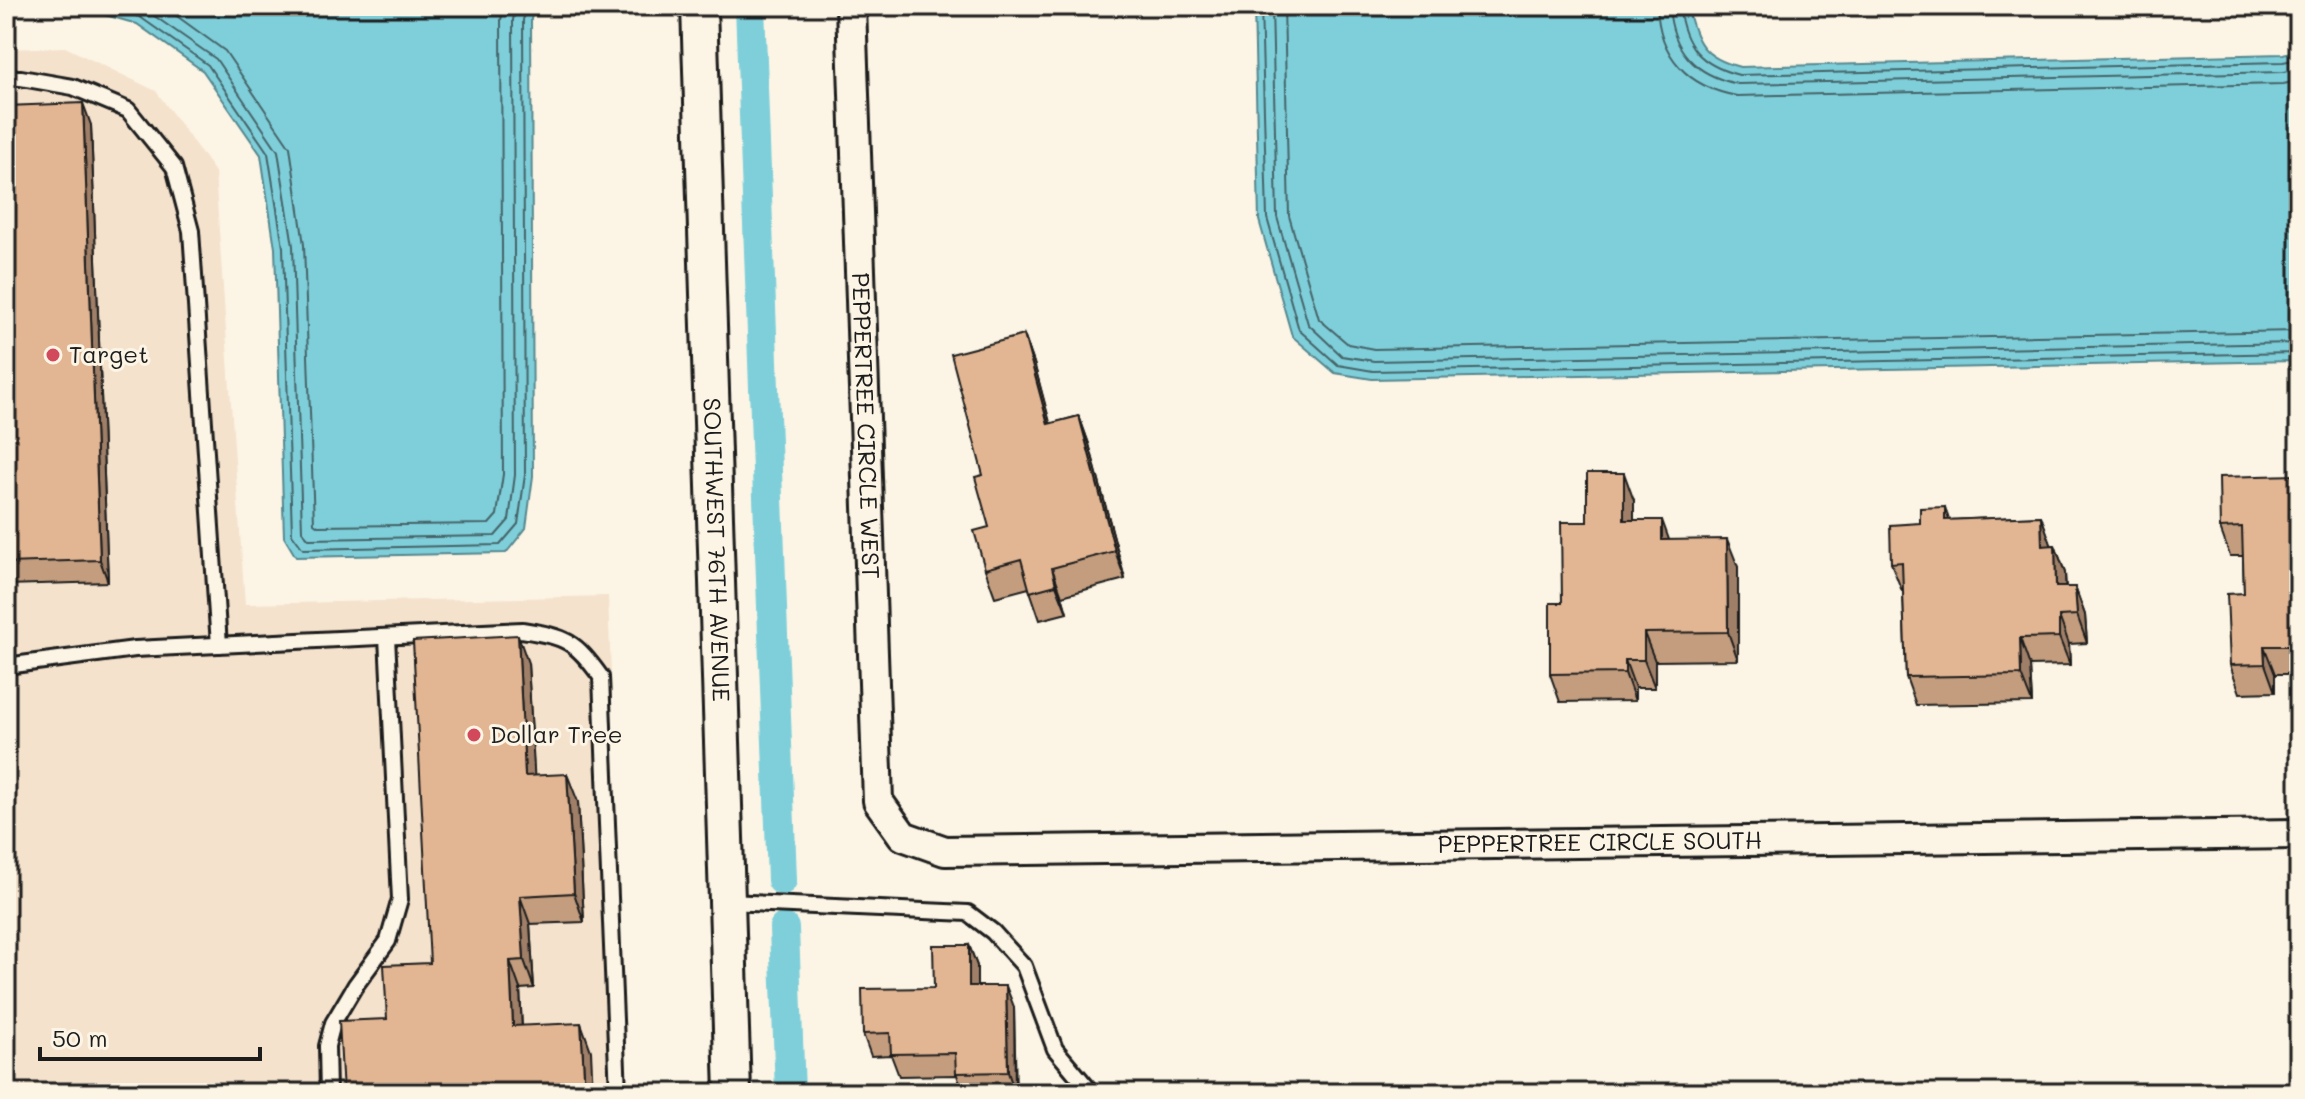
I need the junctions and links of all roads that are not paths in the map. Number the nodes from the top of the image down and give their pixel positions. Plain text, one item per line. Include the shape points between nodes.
1 (699, 6) edge
2 (851, 6) edge
3 (6, 78) edge
4 (387, 637) junction
5 (219, 645) junction
6 (6, 666) edge
7 (2299, 834) edge
8 (903, 836) joint
9 (727, 901) junction
10 (328, 1093) edge
11 (618, 1093) edge
12 (733, 1093) edge
13 (1092, 1093) edge

1 - 9 street, SOUTHWEST 76TH AVENUE
2 - 8 street, PEPPERTREE CIRCLE WEST via 878,801
3 - 5 lane via 73,87 128,110 174,167 191,231
4 - 5 lane
4 - 10 lane via 400,899 388,941 333,1023 327,1046
4 - 11 lane via 522,630 552,634 581,649 601,677
5 - 6 lane via 135,649
7 - 8 street, PEPPERTREE CIRCLE SOUTH via 945,851
9 - 12 street, SOUTHWEST 76TH AVENUE
9 - 13 lane via 968,913 1024,966 1055,1049

